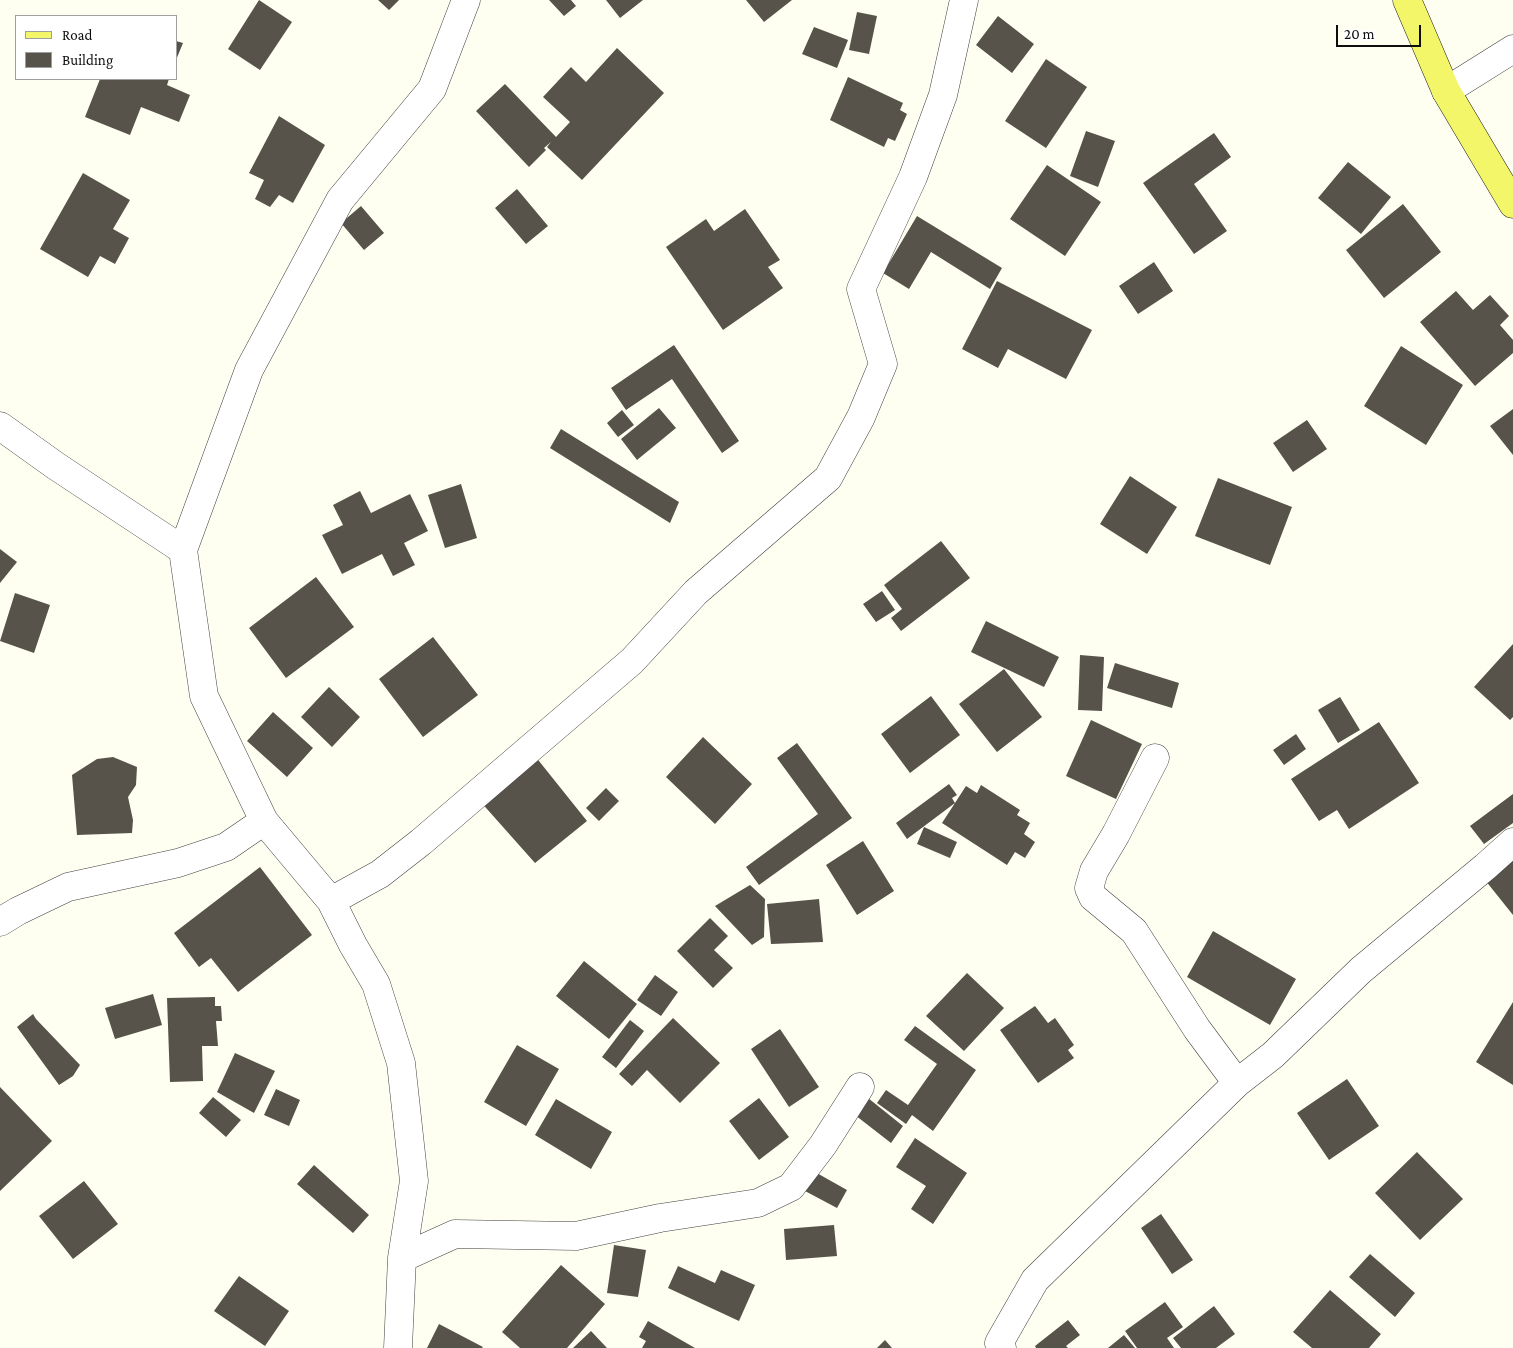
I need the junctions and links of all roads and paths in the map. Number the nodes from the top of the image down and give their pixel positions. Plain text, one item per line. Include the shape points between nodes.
1 (466, 0) edge
2 (964, 0) edge
3 (1407, 0) edge
4 (1513, 49) edge
5 (1446, 91) junction
6 (1513, 204) edge
7 (0, 426) edge
8 (183, 550) junction
9 (1155, 758) dead end
10 (264, 821) junction
11 (1513, 842) edge
12 (331, 901) junction
13 (0, 922) edge
14 (1237, 1084) junction
15 (860, 1087) dead end
16 (402, 1258) junction
17 (398, 1348) edge
18 (1002, 1348) edge

1 - 8 street via 432,89 340,200 249,370
2 - 12 street via 940,104 913,177 860,289 883,364 861,417 828,478 696,592 632,661 421,842 380,874
3 - 5 main road
4 - 5 street
5 - 6 main road
7 - 8 street
8 - 10 street via 204,696
9 - 14 street via 1094,871 1089,888 1093,897 1134,931
10 - 12 street
10 - 13 street via 226,847 178,863 68,887
11 - 14 street via 1361,970 1273,1055
12 - 16 street via 352,945 376,984 401,1063 414,1181
14 - 18 street via 1035,1280 999,1343
15 - 16 street via 823,1146 791,1187 758,1203 660,1218 576,1236 455,1234
16 - 17 street

